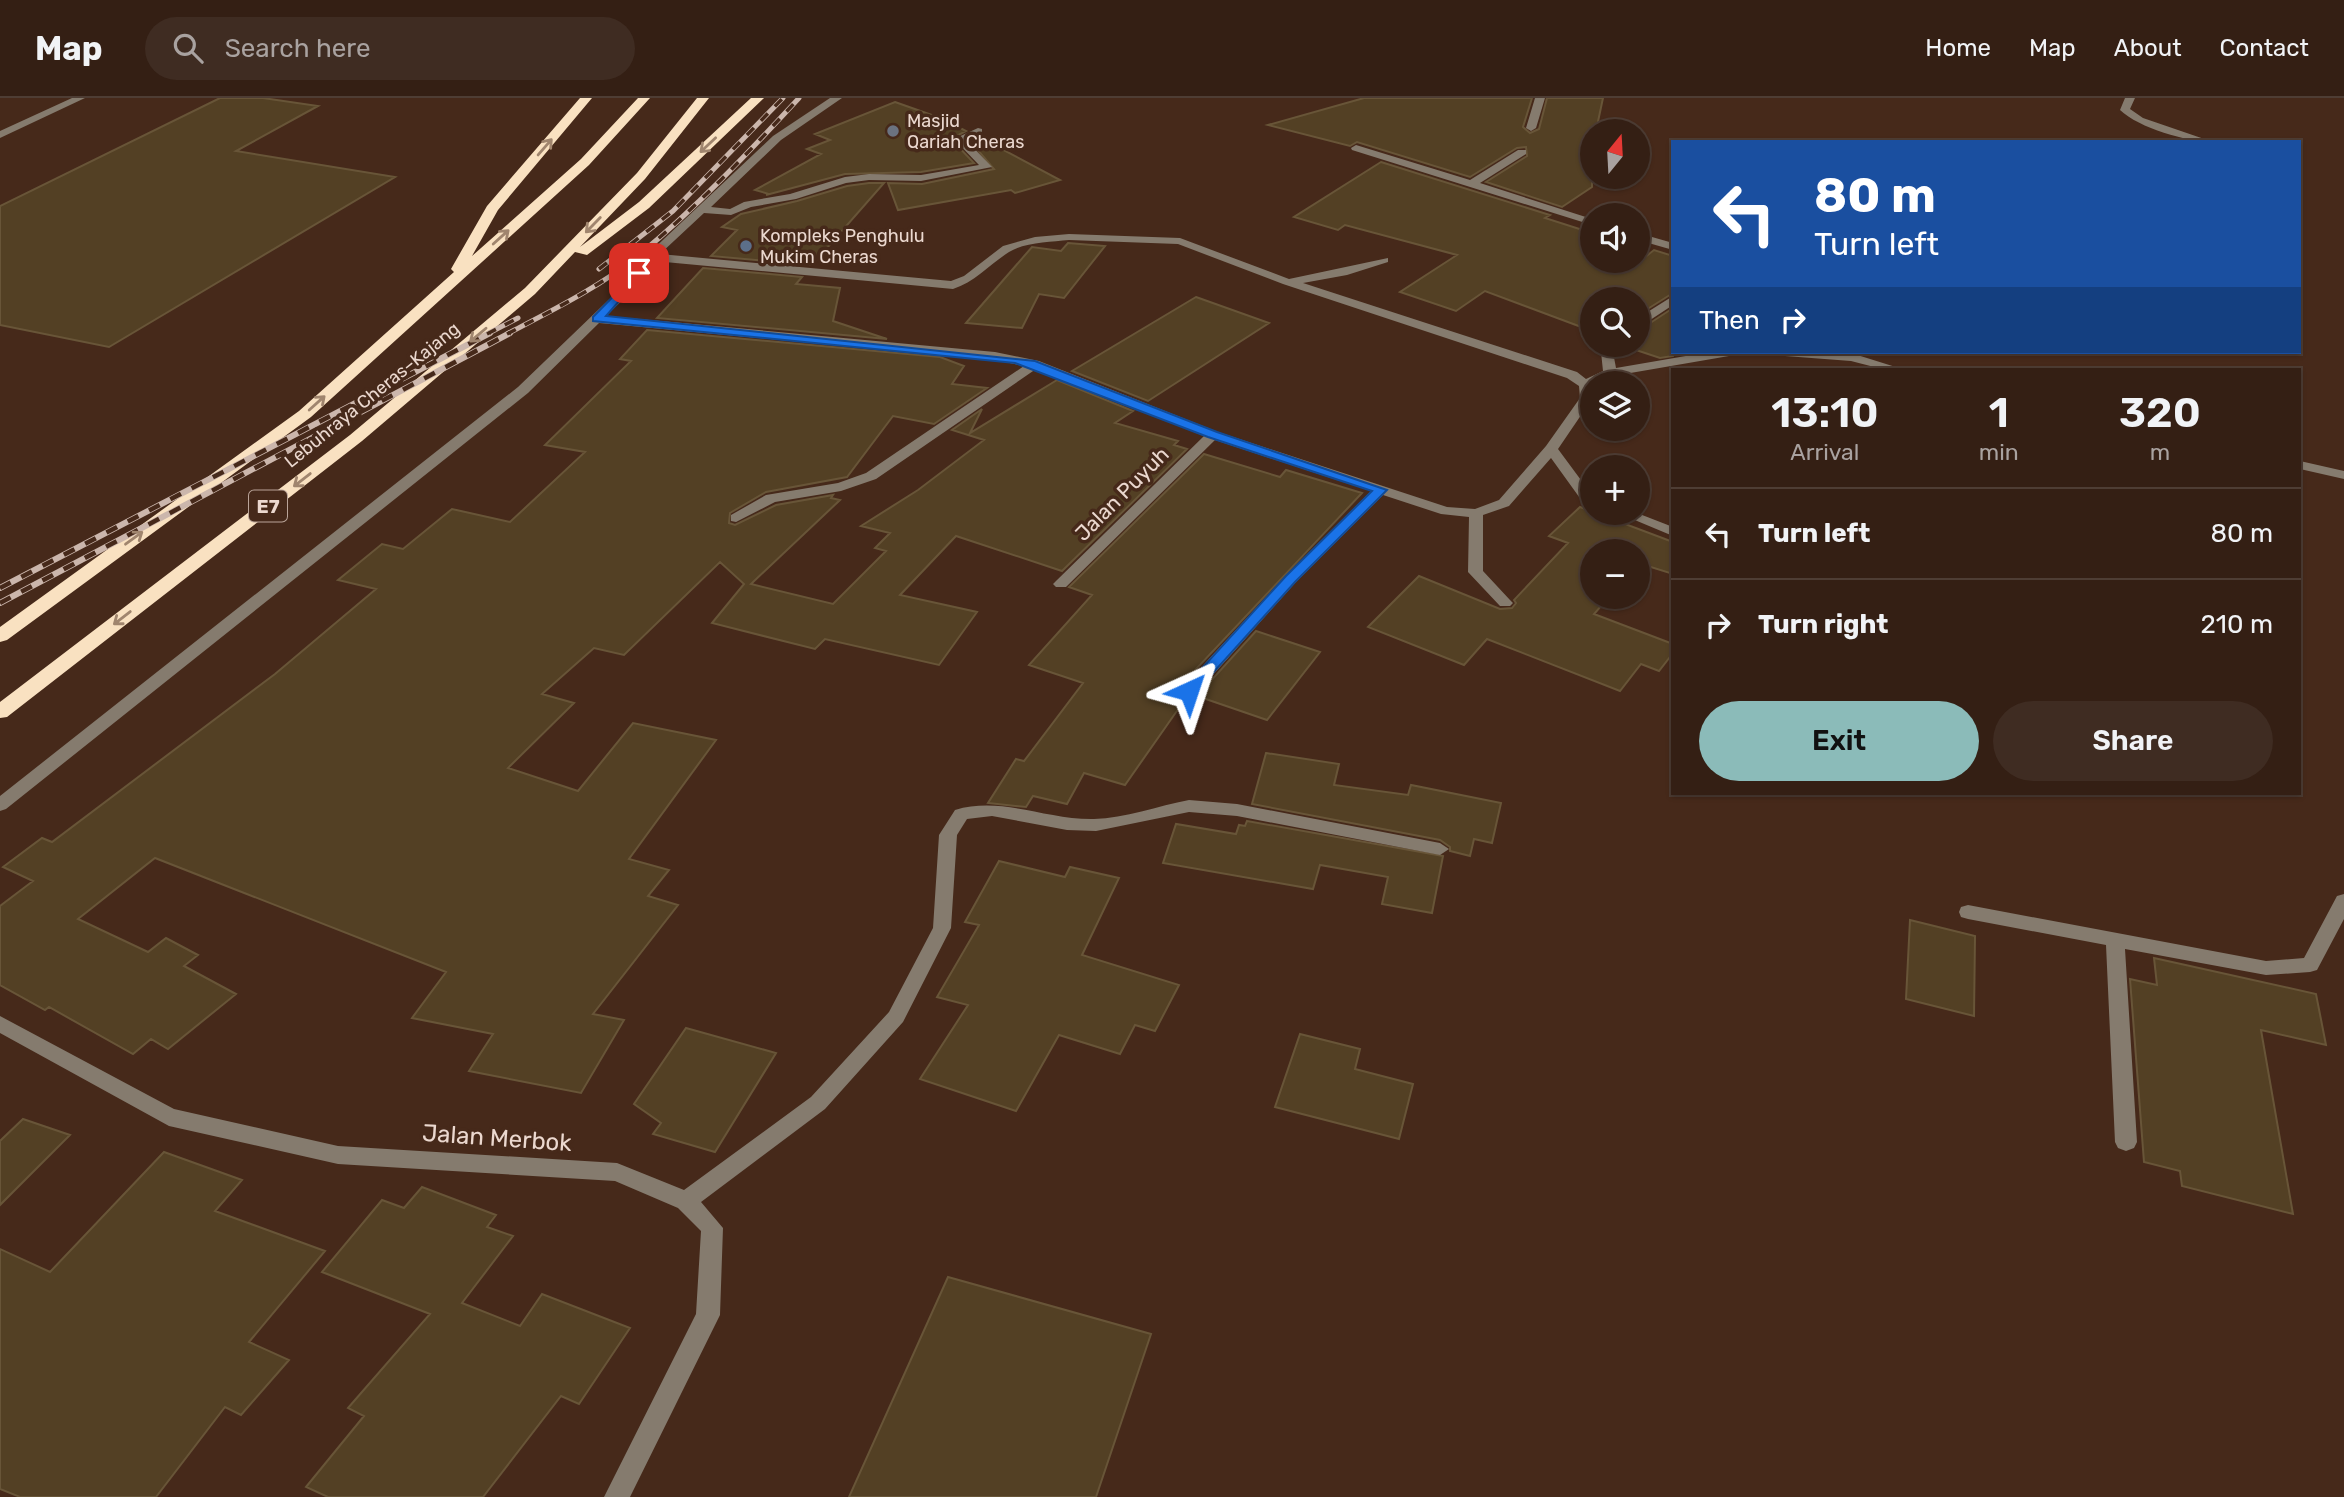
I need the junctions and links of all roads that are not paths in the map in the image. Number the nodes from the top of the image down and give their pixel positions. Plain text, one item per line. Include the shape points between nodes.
1 (80, 98) edge
2 (586, 98) edge
3 (644, 98) edge
4 (702, 98) edge
5 (758, 98) edge
6 (837, 98) edge
7 (1540, 98) edge
8 (2130, 98) edge
9 (1531, 128) dead end
10 (978, 131) dead end
11 (0, 135) edge
12 (2202, 140) edge
13 (1356, 148) dead end
14 (1522, 152) dead end
15 (1470, 185) junction
16 (702, 208) junction
17 (1580, 218) edge
18 (1650, 240) edge
19 (1671, 246) edge
20 (651, 257) junction
21 (1384, 260) dead end
22 (1287, 282) junction
23 (450, 283) junction
24 (530, 291) junction
25 (1671, 301) edge
26 (1650, 316) edge
27 (597, 319) junction
28 (1719, 354) edge
29 (1851, 354) edge
30 (1035, 364) junction
31 (1893, 368) edge
32 (1621, 371) edge
33 (1580, 381) edge
34 (1580, 407) edge
35 (1213, 435) junction
36 (1551, 449) junction
37 (2301, 465) edge
38 (2344, 475) edge
39 (1580, 488) edge
40 (1380, 490) junction
41 (1476, 513) junction
42 (736, 518) dead end
43 (1650, 523) edge
44 (1671, 531) edge
45 (1061, 584) dead end
46 (1505, 603) dead end
47 (0, 636) edge
48 (1189, 691) dead end
49 (0, 712) edge
50 (0, 805) edge
51 (1440, 849) dead end
52 (2344, 901) edge
53 (1968, 912) dead end
54 (2115, 939) junction
55 (0, 1024) edge
56 (2126, 1142) dead end
57 (686, 1201) junction
58 (617, 1497) edge

1 - 11 street
23 -> 2 highway via 492,209
23 -> 3 highway, Lebuhraya Cheras–Kajang / E7 via 584,162
4 -> 24 highway, Lebuhraya Cheras–Kajang / E7 via 640,176
5 -> 24 highway via 644,205
6 - 16 street via 777,138
7 - 9 street
8 - 12 street via 2125,110 2139,120
10 - 16 street via 960,139 987,167 921,178 845,180 731,212
13 - 15 street
14 - 15 street
15 - 17 street
16 - 20 street
18 - 19 street
20 - 22 street via 953,285 1007,248 1035,240 1163,239 1180,241
20 - 27 street
21 - 22 street via 1347,272
22 - 33 street
47 -> 23 highway, Lebuhraya Cheras–Kajang / E7 via 305,414
24 -> 49 highway, Lebuhraya Cheras–Kajang / E7 via 356,438
25 - 26 street
27 - 30 street via 995,356
27 - 50 street via 513,398
28 - 32 street
29 - 31 street
30 - 35 street
30 - 42 street via 870,477 841,487 771,498
34 - 36 street
35 - 40 street
35 - 45 street, Jalan Puyuh
36 - 39 street
36 - 41 street via 1504,503
37 - 38 street
40 - 41 street via 1446,511
40 - 48 street
41 - 46 street via 1475,572
43 - 44 street
51 - 57 street via 1237,810 1189,806 1096,825 992,810 961,814 948,835 942,928 896,1017 818,1103
52 - 54 street via 2310,965 2266,968
53 - 54 street
54 - 56 street
55 - 57 street, Jalan Merbok via 169,1117 338,1154 617,1172
57 - 58 street, Jalan Merbok via 712,1228 708,1315

